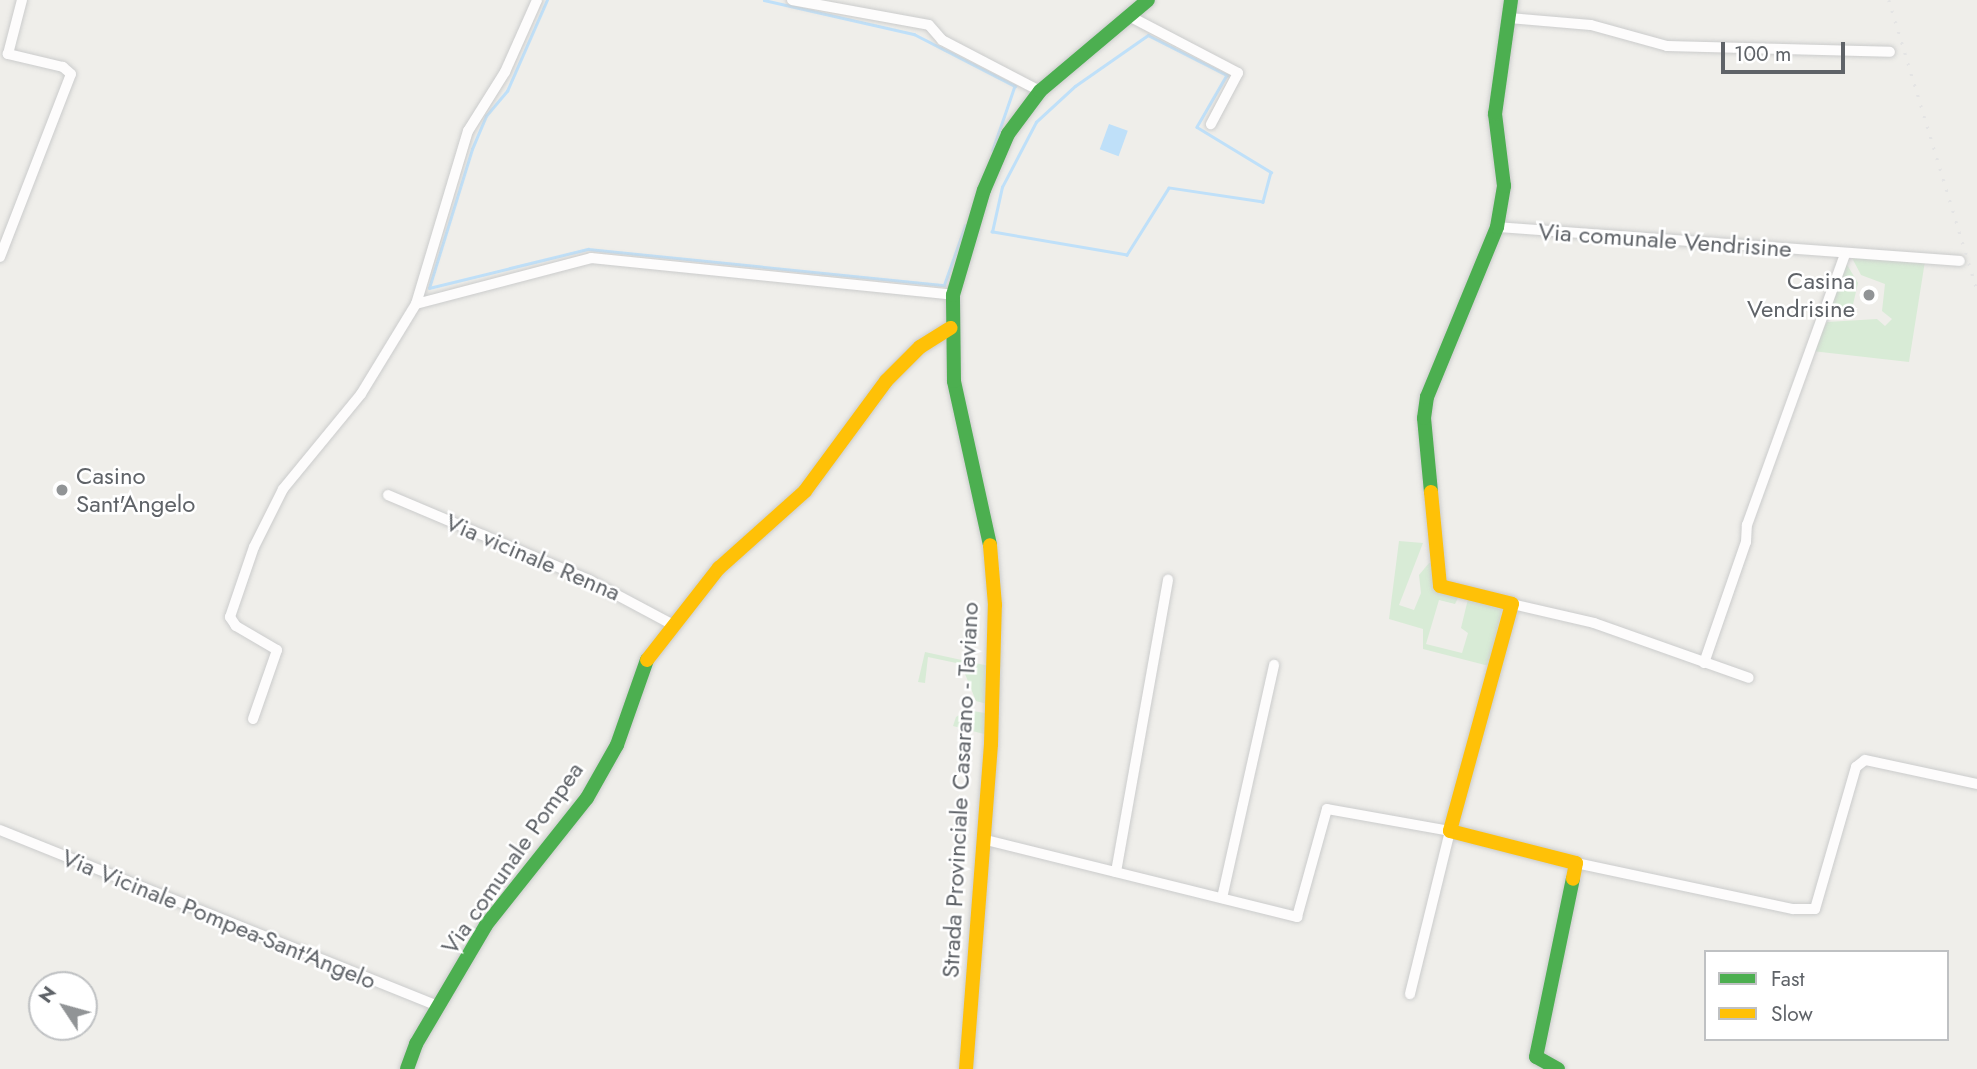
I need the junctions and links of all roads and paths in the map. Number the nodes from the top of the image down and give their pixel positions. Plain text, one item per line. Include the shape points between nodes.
1 (22, 0) edge
2 (537, 0) edge
3 (792, 0) edge
4 (1147, 0) edge
5 (1511, 0) edge
6 (1129, 16) junction
7 (1509, 18) junction
8 (1890, 52) dead end
9 (4, 53) edge
10 (1040, 91) junction
11 (1211, 124) dead end
12 (1497, 227) junction
13 (1845, 254) junction
14 (0, 257) edge
15 (1960, 261) dead end
16 (953, 295) junction
17 (416, 303) junction
18 (950, 328) junction
19 (388, 495) dead end
20 (1168, 580) dead end
21 (1512, 604) junction
22 (675, 626) junction
23 (1703, 663) junction
24 (1274, 665) dead end
25 (1749, 678) dead end
26 (253, 719) dead end
27 (1977, 784) edge
28 (0, 830) edge
29 (1450, 831) junction
30 (982, 839) junction
31 (1576, 863) junction
32 (1116, 872) junction
33 (1222, 898) junction
34 (1410, 994) dead end
35 (438, 1006) junction
36 (407, 1069) edge
37 (966, 1069) edge
38 (1559, 1069) edge

1 - 9 street
2 - 17 street via 505,72 468,131
3 - 10 street via 929,25 942,40
4 - 6 street, Strada Provinciale Casarano - Taviano
5 - 7 street
6 - 10 street, Strada Provinciale Casarano - Taviano
6 - 11 street via 1238,73
7 - 8 street via 1591,25 1667,46
7 - 12 street via 1495,114 1504,186
9 - 14 street via 62,66 71,74
10 - 16 street, Strada Provinciale Casarano - Taviano via 994,160
12 - 13 street, Via comunale Vendrisine
12 - 21 street via 1427,397 1424,418 1440,586
13 - 15 street, Via comunale Vendrisine
13 - 23 street via 1747,525 1746,542
16 - 17 street via 591,258
16 - 18 street, Strada Provinciale Casarano - Taviano
17 - 26 street via 361,394 283,489 254,547 230,617 236,626 277,650
18 - 22 street, Via comunale Pompea via 920,347 886,381 805,491 719,568
18 - 30 street, Strada Provinciale Casarano - Taviano via 954,381 994,571 991,744
19 - 22 street, Via vicinale Renna via 589,580
20 - 32 street
21 - 23 street via 1594,623
21 - 29 street
22 - 35 street, Via comunale Pompea via 649,656 617,745 587,798 486,925
23 - 25 street
24 - 33 street
27 - 31 street via 1866,760 1856,766 1815,909 1793,909
28 - 35 street, Via Vicinale Pompea-Sant'Angelo
29 - 31 street
29 - 33 street via 1327,809 1297,917
29 - 34 street
30 - 32 street
30 - 37 street, Strada Provinciale Casarano - Taviano
31 - 38 street via 1536,1057
32 - 33 street
35 - 36 street, Via comunale Pompea

